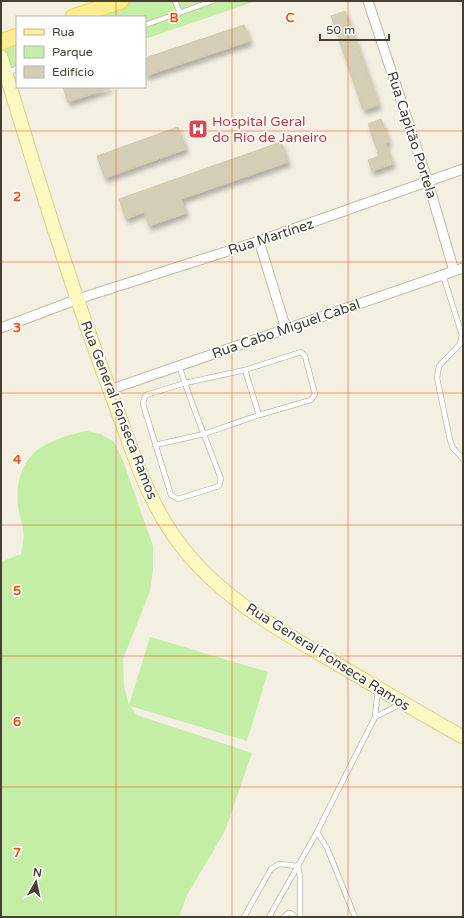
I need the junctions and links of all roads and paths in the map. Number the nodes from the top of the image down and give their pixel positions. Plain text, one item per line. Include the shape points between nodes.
1 (121, 1) edge
2 (175, 1) edge
3 (213, 1) edge
4 (368, 1) edge
5 (180, 13) junction
6 (77, 16) edge
7 (146, 25) edge
8 (16, 36) edge
9 (1, 42) edge
10 (1, 57) edge
11 (8, 72) edge
12 (463, 169) edge
13 (428, 182) junction
14 (259, 241) junction
15 (459, 269) edge
16 (443, 275) junction
17 (78, 300) junction
18 (1, 328) edge
19 (286, 329) junction
20 (179, 365) junction
21 (245, 370) junction
22 (185, 383) junction
23 (110, 390) junction
24 (259, 415) junction
25 (204, 434) junction
26 (155, 444) junction
27 (463, 459) edge
28 (378, 688) junction
29 (402, 703) junction
30 (376, 717) junction
31 (463, 737) edge
32 (317, 832) junction
33 (298, 866) junction
34 (244, 917) edge
35 (269, 917) edge
36 (284, 917) edge
37 (295, 917) edge
38 (300, 917) edge
39 (355, 917) edge

1 - 6 main road
2 - 5 lane
3 - 5 lane
4 - 13 street, Rua Capitão Portela
5 - 7 lane
8 - 9 main road
10 - 11 street, Rua General Fonseca Ramos
11 - 17 street, Rua General Fonseca Ramos
12 - 13 street, Rua Martínez
13 - 14 street, Rua Martínez
13 - 15 street, Rua Capitão Portela
14 - 17 street, Rua Martínez
14 - 19 street
15 - 16 street, Rua Cabo Miguel Cabal
16 - 19 street, Rua Cabo Miguel Cabal
16 - 27 lane via 462,340 439,366 436,378 450,440 453,448
17 - 18 street, Rua Martínez
17 - 23 street, Rua General Fonseca Ramos
19 - 20 street, Rua Cabo Miguel Cabal
20 - 22 lane
20 - 23 street, Rua Cabo Miguel Cabal
21 - 22 lane
21 - 24 lane
21 - 24 lane via 300,352 304,356 314,398
22 - 25 lane
22 - 26 lane via 146,395 144,398 143,404
23 - 28 street, Rua General Fonseca Ramos via 149,494 164,523 187,553 223,590 266,622
24 - 25 lane
25 - 26 lane
25 - 26 lane via 222,479 221,484 178,499 171,495
28 - 29 street, Rua General Fonseca Ramos
28 - 30 lane
29 - 30 lane
29 - 31 street, Rua General Fonseca Ramos
30 - 32 lane
32 - 33 lane
32 - 39 lane via 327,848
33 - 34 lane via 279,864 271,869
33 - 35 lane
33 - 38 lane
36 - 37 lane via 288,912

